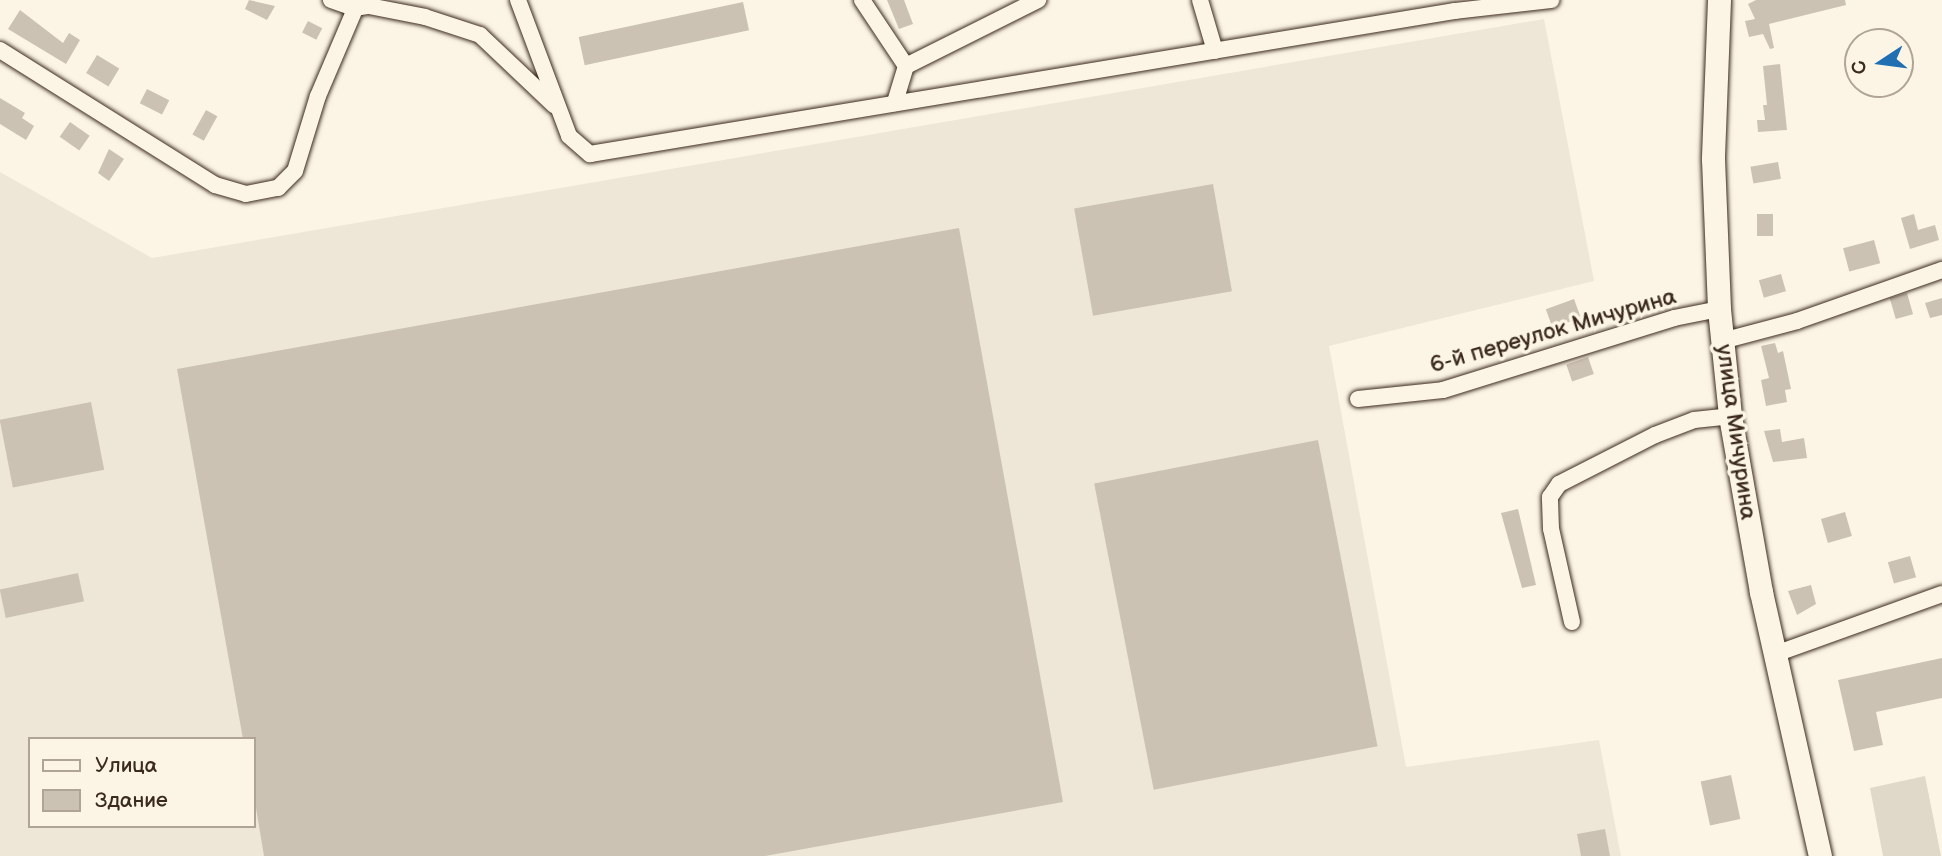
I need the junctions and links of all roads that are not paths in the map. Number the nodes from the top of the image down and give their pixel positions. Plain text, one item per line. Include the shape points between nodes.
1 (331, 0) edge
2 (518, 0) edge
3 (862, 0) edge
4 (1038, 0) edge
5 (1200, 0) edge
6 (1551, 0) edge
7 (1719, 0) edge
8 (357, 4) edge
9 (0, 50) edge
10 (1215, 51) junction
11 (906, 66) junction
12 (895, 103) junction
13 (557, 108) junction
14 (1942, 270) edge
15 (1719, 309) junction
16 (1722, 341) junction
17 (1358, 400) dead end
18 (1730, 416) junction
19 (1942, 594) edge
20 (1572, 622) dead end
21 (1778, 653) junction
22 (1820, 856) edge

1 - 8 street
2 - 13 street
3 - 11 street
4 - 11 street
5 - 10 street
6 - 10 street via 1455,11
7 - 15 main road, улица Мичурина via 1713,159
8 - 9 street via 318,96 295,172 278,188 246,194 215,185
8 - 13 street via 425,17 480,35
10 - 12 street
11 - 12 street
12 - 13 street via 590,154 569,136
14 - 16 street via 1797,321
15 - 16 main road, улица Мичурина
15 - 17 street, 6-й переулок Мичурина via 1608,337 1443,390
16 - 18 main road, улица Мичурина
18 - 20 street via 1693,420 1654,435 1559,484 1550,497 1551,529
18 - 21 main road, улица Мичурина via 1761,592
19 - 21 street
21 - 22 main road, улица Мичурина

